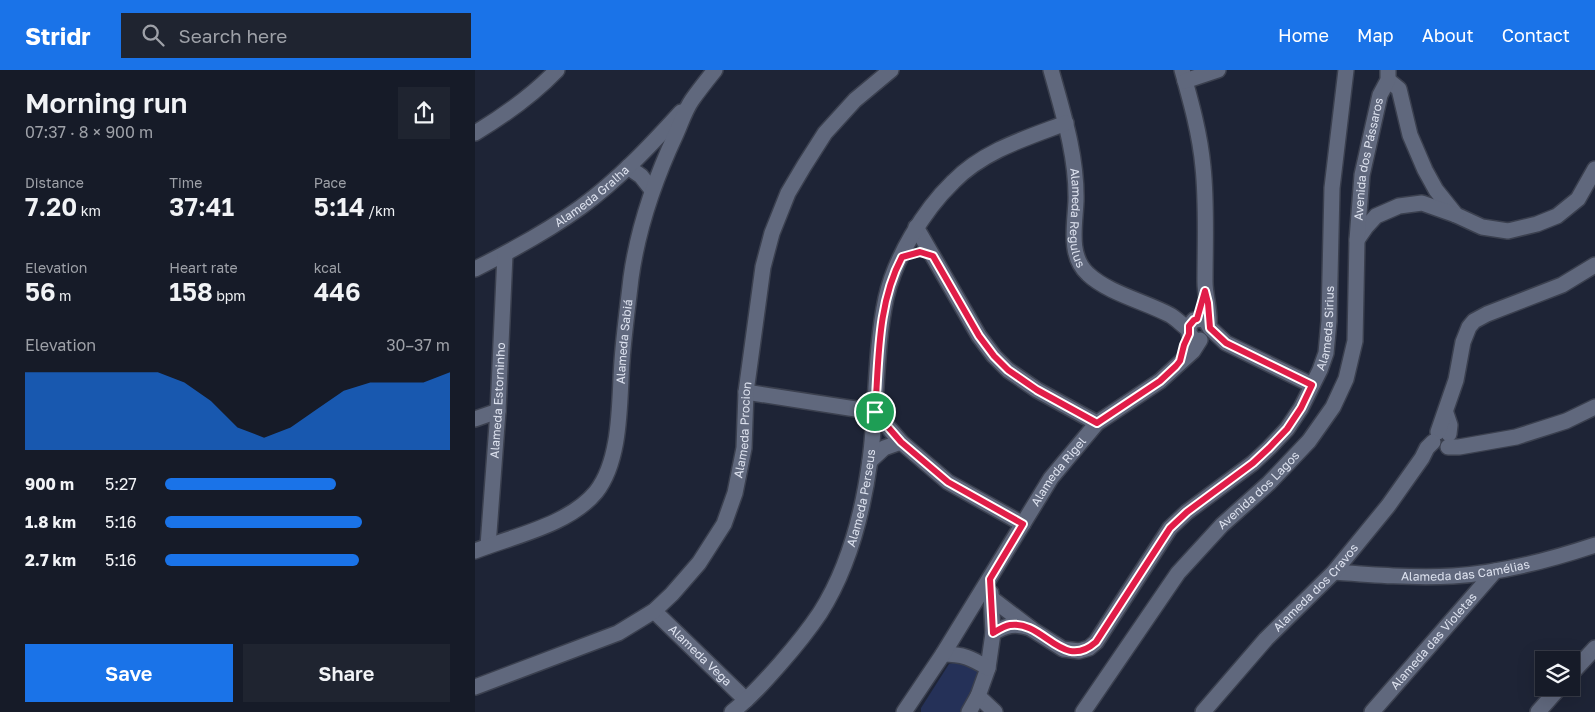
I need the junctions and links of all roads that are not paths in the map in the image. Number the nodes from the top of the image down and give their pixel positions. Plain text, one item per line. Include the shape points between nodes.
1 (557, 70) edge
2 (715, 70) edge
3 (891, 70) edge
4 (1051, 70) edge
5 (1218, 70) edge
6 (1346, 70) edge
7 (1388, 75) edge
8 (1183, 76) edge
9 (691, 102) junction
10 (1066, 123) junction
11 (475, 133) edge
12 (628, 167) junction
13 (1595, 169) edge
14 (652, 190) junction
15 (1457, 215) junction
16 (916, 228) junction
17 (1357, 240) junction
18 (505, 254) junction
19 (933, 256) junction
20 (902, 257) junction
21 (1595, 265) edge
22 (475, 269) edge
23 (1199, 329) junction
24 (1312, 385) junction
25 (747, 392) junction
26 (1595, 407) edge
27 (498, 411) junction
28 (875, 412) junction
29 (475, 419) edge
30 (1097, 423) junction
31 (1443, 440) junction
32 (901, 442) junction
33 (870, 461) junction
34 (1023, 524) junction
35 (1595, 544) edge
36 (481, 548) edge
37 (1495, 570) junction
38 (1334, 572) junction
39 (990, 579) junction
40 (992, 603) junction
41 (973, 606) junction
42 (654, 610) junction
43 (1033, 630) junction
44 (993, 633) junction
45 (1595, 648) edge
46 (943, 654) junction
47 (1580, 664) edge
48 (988, 668) junction
49 (475, 687) edge
50 (979, 696) junction
51 (1552, 696) edge
52 (746, 700) junction
53 (907, 710) edge
54 (732, 712) edge
55 (969, 712) edge
56 (995, 712) edge
57 (1083, 712) edge
58 (1203, 712) edge
59 (1372, 712) edge
60 (1538, 712) edge

1 - 11 street via 508,112
2 - 9 street, Alameda Sabiá
3 - 25 street, Alameda Procion via 855,100 825,134 788,193 763,267
4 - 10 street, Alameda Regulus
5 - 8 street
6 - 24 street, Alameda Sirius via 1332,188 1326,353
7 - 15 street, Avenida dos Pássaros via 1399,89 1410,135 1425,170
7 - 17 street, Avenida dos Pássaros via 1366,152
8 - 23 street, Alameda Rigel via 1203,168 1205,291 1208,303
9 - 12 street, Alameda Gralha
9 - 14 street, Alameda Sabiá
10 - 16 street, Alameda Perseus via 984,157 953,181
10 - 23 street, Alameda Regulus via 1076,178 1074,240 1081,265 1091,276 1112,289
12 - 14 street
12 - 18 street, Alameda Gralha via 581,207
13 - 15 street via 1578,199 1557,216 1537,224 1507,232 1481,227
14 - 36 street, Alameda Sabiá via 642,221 632,276 619,423 604,478 583,506 567,516
15 - 17 street via 1422,203 1399,206 1377,216
16 - 19 street
16 - 20 street, Alameda Perseus
17 - 57 street, Avenida dos Lagos via 1355,341 1346,379 1333,407 1309,441 1178,572
18 - 22 street, Alameda Gralha
18 - 27 street, Alameda Estorninho
19 - 20 street via 920,252
19 - 30 street via 994,356 1037,390
20 - 28 street, Alameda Perseus via 895,270 882,322
21 - 31 street via 1562,285 1474,321 1466,332 1446,413 1449,425
23 - 24 street, Alameda Regulus via 1215,342 1226,343
23 - 30 street, Alameda Rigel via 1184,345 1180,361 1160,381
24 - 43 street, Alameda Sirius via 1287,429 1269,448 1170,528 1096,642 1079,651 1063,649
25 - 28 street
25 - 42 street, Alameda Procion via 744,448 735,493 724,524 699,563
26 - 31 street via 1566,421 1516,437 1471,444 1461,439
27 - 29 street
27 - 36 street, Alameda Estorninho
28 - 32 street
28 - 33 street, Alameda Perseus
30 - 34 street, Alameda Rigel via 1051,478
31 - 38 street, Alameda dos Cravos via 1423,458
32 - 33 street via 884,448
32 - 34 street via 948,482
33 - 52 street, Alameda Perseus via 850,549 820,613
34 - 39 street, Alameda Rigel
35 - 37 street, Alameda das Camélias via 1563,555
37 - 38 street, Alameda das Camélias via 1453,576
37 - 59 street, Alameda das Violetas
38 - 58 street, Alameda dos Cravos via 1266,639
39 - 40 street
39 - 41 street, Alameda Rigel
40 - 41 street
40 - 43 street, Alameda Sirius
40 - 44 street
41 - 46 street, Alameda Rigel
42 - 49 street, Alameda Procion via 618,633
42 - 52 street, Alameda Vega
43 - 44 street via 1014,624
44 - 48 street
45 - 47 street
46 - 48 street via 970,657
46 - 53 street, Alameda Rigel
48 - 50 street
50 - 55 street
50 - 56 street
51 - 60 street
52 - 54 street, Alameda Perseus

